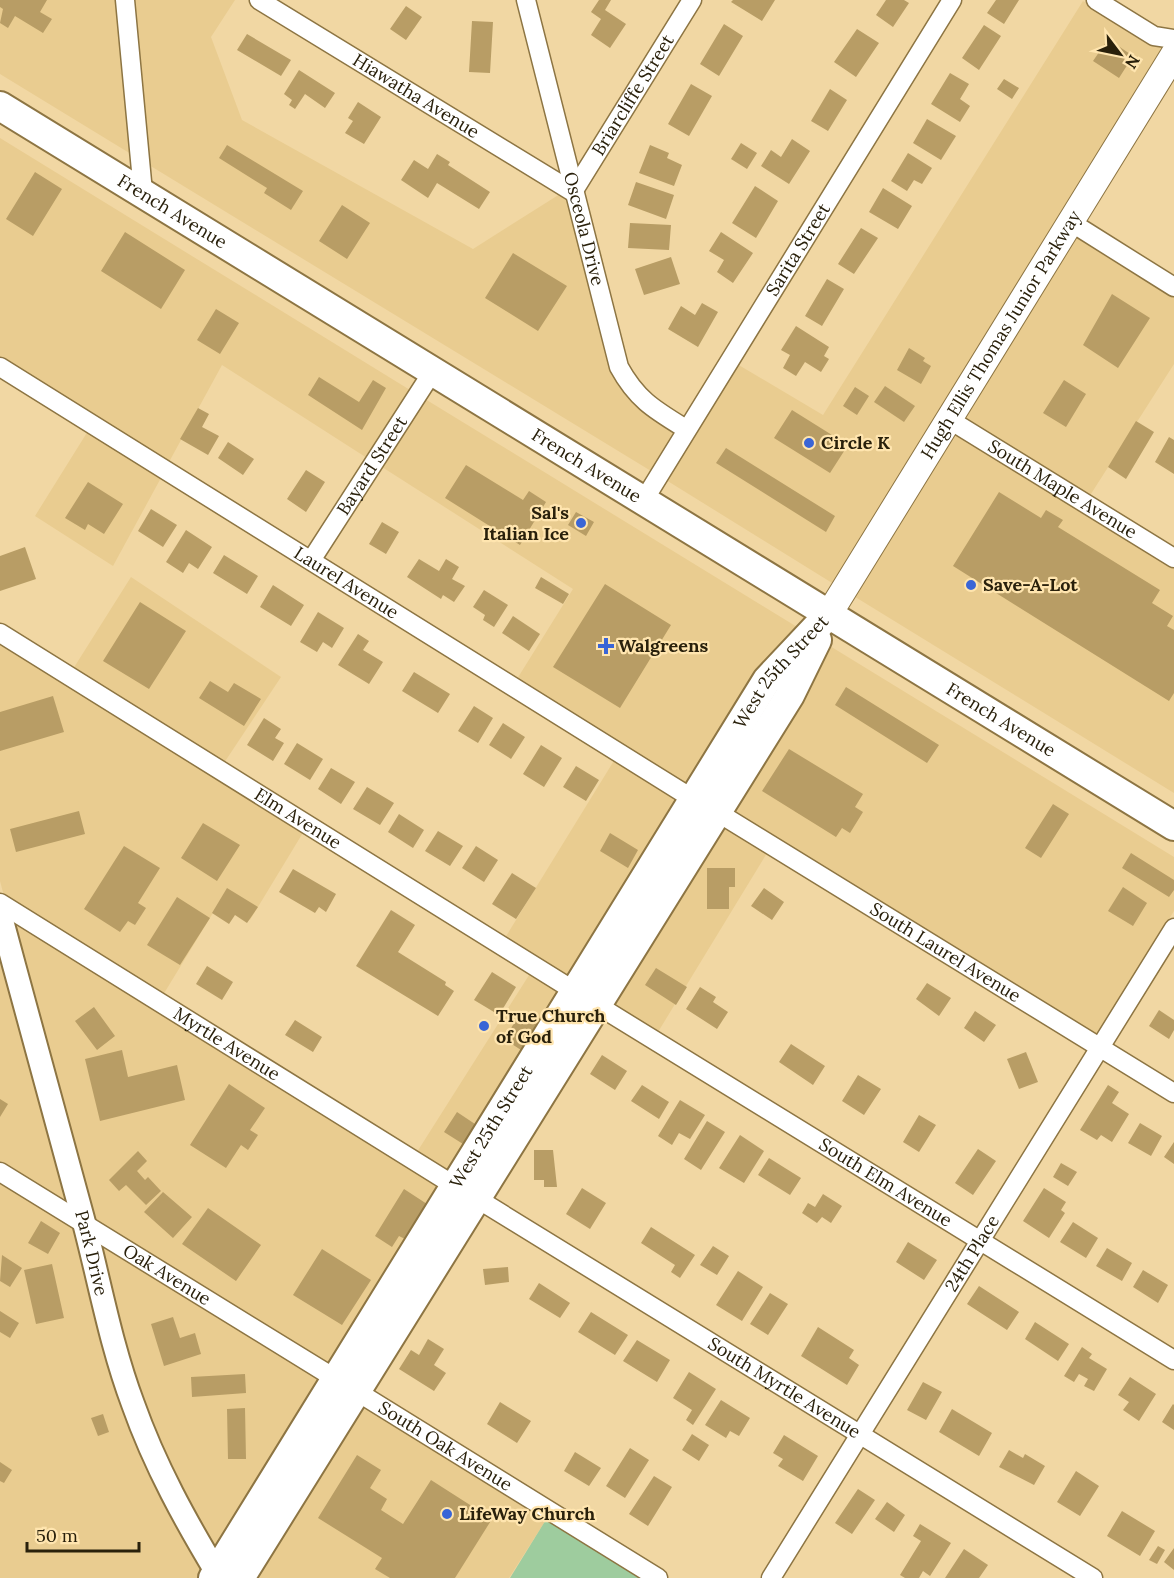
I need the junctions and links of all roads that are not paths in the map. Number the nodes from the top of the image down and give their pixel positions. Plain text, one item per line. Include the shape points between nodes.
1 (125, 0) edge
2 (259, 0) edge
3 (525, 0) edge
4 (692, 0) edge
5 (952, 0) edge
6 (1096, 0) edge
7 (1174, 39) edge
8 (1174, 54) edge
9 (0, 106) edge
10 (143, 192) junction
11 (573, 192) junction
12 (1069, 221) junction
13 (1174, 287) edge
14 (0, 367) edge
15 (432, 371) junction
16 (951, 420) junction
17 (686, 429) junction
18 (644, 500) junction
19 (1174, 558) edge
20 (312, 559) junction
21 (829, 614) junction
22 (0, 633) edge
23 (705, 806) junction
24 (1174, 826) edge
25 (0, 903) edge
26 (0, 913) edge
27 (1174, 928) edge
28 (586, 998) junction
29 (1100, 1047) junction
30 (1174, 1093) edge
31 (0, 1172) edge
32 (465, 1192) junction
33 (85, 1225) junction
34 (980, 1240) junction
35 (1174, 1360) edge
36 (346, 1385) junction
37 (860, 1435) junction
38 (222, 1577) edge
39 (658, 1578) edge
40 (771, 1578) edge
41 (1093, 1578) edge

1 - 10 street
2 - 11 street, Hiawatha Avenue
3 - 11 street, Osceola Drive
4 - 11 street, Briarcliffe Street
5 - 17 street, Sarita Street
6 - 7 street via 1154,36
8 - 12 main road, Hugh Ellis Thomas Junior Parkway
9 - 10 main road, French Avenue
10 - 15 main road, French Avenue
11 - 17 street, Osceola Drive via 619,368 646,405
12 - 13 street
12 - 16 main road, Hugh Ellis Thomas Junior Parkway
14 - 20 street, Laurel Avenue
15 - 18 main road, French Avenue
15 - 20 street, Bayard Street
16 - 19 street, South Maple Avenue
16 - 21 main road, Hugh Ellis Thomas Junior Parkway
17 - 18 street, Sarita Street
18 - 21 main road, French Avenue
20 - 23 street, Laurel Avenue
21 - 23 main road, West 25th Street via 789,694
21 - 24 main road, French Avenue
22 - 28 street, Elm Avenue
23 - 28 main road, West 25th Street
23 - 29 street, South Laurel Avenue
25 - 32 street, Myrtle Avenue
26 - 33 street, Park Drive
27 - 29 street, 24th Place
28 - 32 main road, West 25th Street
28 - 34 street, South Elm Avenue
29 - 30 street, South Laurel Avenue
29 - 34 street, 24th Place
31 - 33 street, Oak Avenue
32 - 36 main road, West 25th Street
32 - 36 main road, West 25th Street via 418,1291
32 - 37 street, South Myrtle Avenue
33 - 36 street, Oak Avenue
33 - 38 street, Park Drive via 132,1403 157,1464
34 - 35 street, South Elm Avenue
34 - 37 street, 24th Place
36 - 38 main road, West 25th Street
36 - 39 street, South Oak Avenue
37 - 40 street, 24th Place
37 - 41 street, South Myrtle Avenue

